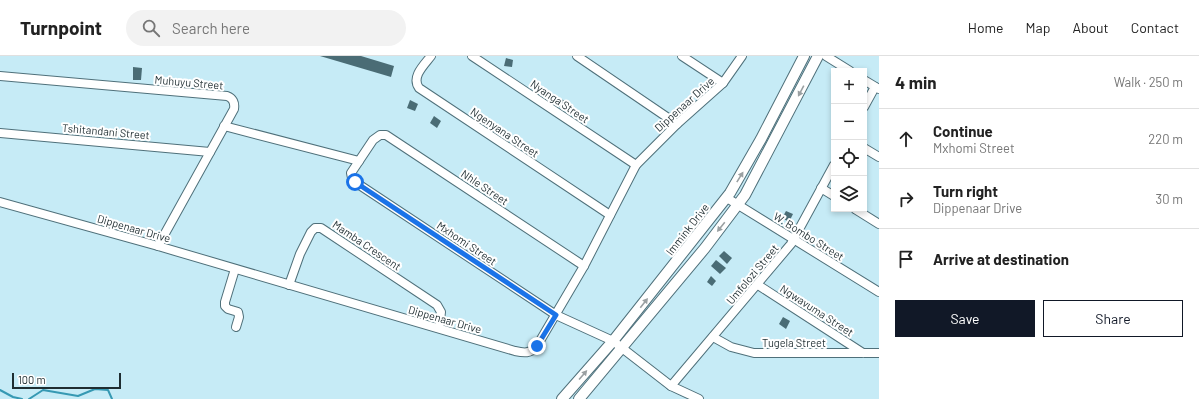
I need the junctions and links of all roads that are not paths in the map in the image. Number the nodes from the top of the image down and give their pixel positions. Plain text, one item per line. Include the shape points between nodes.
1 (431, 56) edge
2 (472, 56) edge
3 (577, 56) edge
4 (682, 56) edge
5 (742, 56) edge
6 (804, 56) edge
7 (818, 56) edge
8 (826, 56) edge
9 (845, 68) edge
10 (0, 76) edge
11 (867, 82) edge
12 (723, 83) junction
13 (877, 88) edge
14 (866, 104) edge
15 (678, 124) junction
16 (224, 126) junction
17 (0, 133) edge
18 (373, 140) joint
19 (867, 150) edge
20 (210, 152) junction
21 (879, 157) edge
22 (359, 161) junction
23 (636, 165) junction
24 (831, 170) edge
25 (821, 188) junction
26 (831, 194) edge
27 (727, 198) junction
28 (0, 202) edge
29 (738, 205) junction
30 (860, 212) edge
31 (610, 215) junction
32 (879, 224) edge
33 (794, 240) junction
34 (158, 246) junction
35 (584, 266) junction
36 (235, 269) junction
37 (758, 284) junction
38 (289, 285) junction
39 (879, 292) edge
40 (556, 315) junction
41 (236, 327) dead end
42 (439, 328) junction
43 (713, 337) junction
44 (613, 341) junction
45 (622, 347) junction
46 (863, 353) junction
47 (879, 353) edge
48 (671, 386) junction
49 (562, 399) edge
50 (579, 399) edge
51 (699, 399) edge

1 - 31 street, Ngenyana Street via 416,78 419,88
2 - 23 street, Nyanga Street
3 - 15 street
4 - 12 street
5 - 12 street, Dippenaar Drive
27 -> 6 main road, Immink Drive via 747,166
7 -> 29 main road
8 - 9 street
10 - 16 street, Muhuyu Street via 227,96 232,99 234,107
11 - 13 street
12 - 15 street, Dippenaar Drive
13 - 14 street
15 - 23 street, Dippenaar Drive
16 - 20 street, Muhuyu Street
16 - 22 street
17 - 20 street, Tshitandani Street
18 - 22 street, Mxhomi Street
18 - 35 street, Nhle Street via 380,135 389,136
19 - 21 street
20 - 34 street, Muhuyu Street
22 - 40 street, Mxhomi Street via 351,173 355,182
23 - 31 street, Dippenaar Drive
24 - 25 street, Umfolozi Street
25 - 26 street
25 - 33 street, Umfolozi Street
27 - 29 street, W. Bombo Street
44 -> 27 main road, Immink Drive
28 - 34 street, Dippenaar Drive
29 - 33 street, W. Bombo Street
29 -> 45 main road
30 - 32 street
31 - 35 street, Dippenaar Drive
33 - 37 street, Umfolozi Street
33 - 39 street, W. Bombo Street
34 - 36 street, Dippenaar Drive
35 - 40 street, Dippenaar Drive
36 - 38 street, Dippenaar Drive
36 - 41 street via 225,306 238,312
37 - 43 street, Umfolozi Street
37 - 46 street, Ngwavuma Street
38 - 42 street, Dippenaar Drive
38 - 42 street, Mamba Crescent via 311,232 315,228 321,228 437,305 441,312
40 - 42 street, Dippenaar Drive via 537,346 528,353
40 - 44 street, Mxhomi Street
43 - 46 street, Tugela Street via 731,347 754,353
43 - 48 street, Umfolozi Street
44 - 45 street, Mxhomi Street
49 -> 44 main road, Immink Drive
45 - 48 street, Mxhomi Street
45 - 50 main road
46 - 47 street, Tugela Street
48 - 51 street, Mxhomi Street

